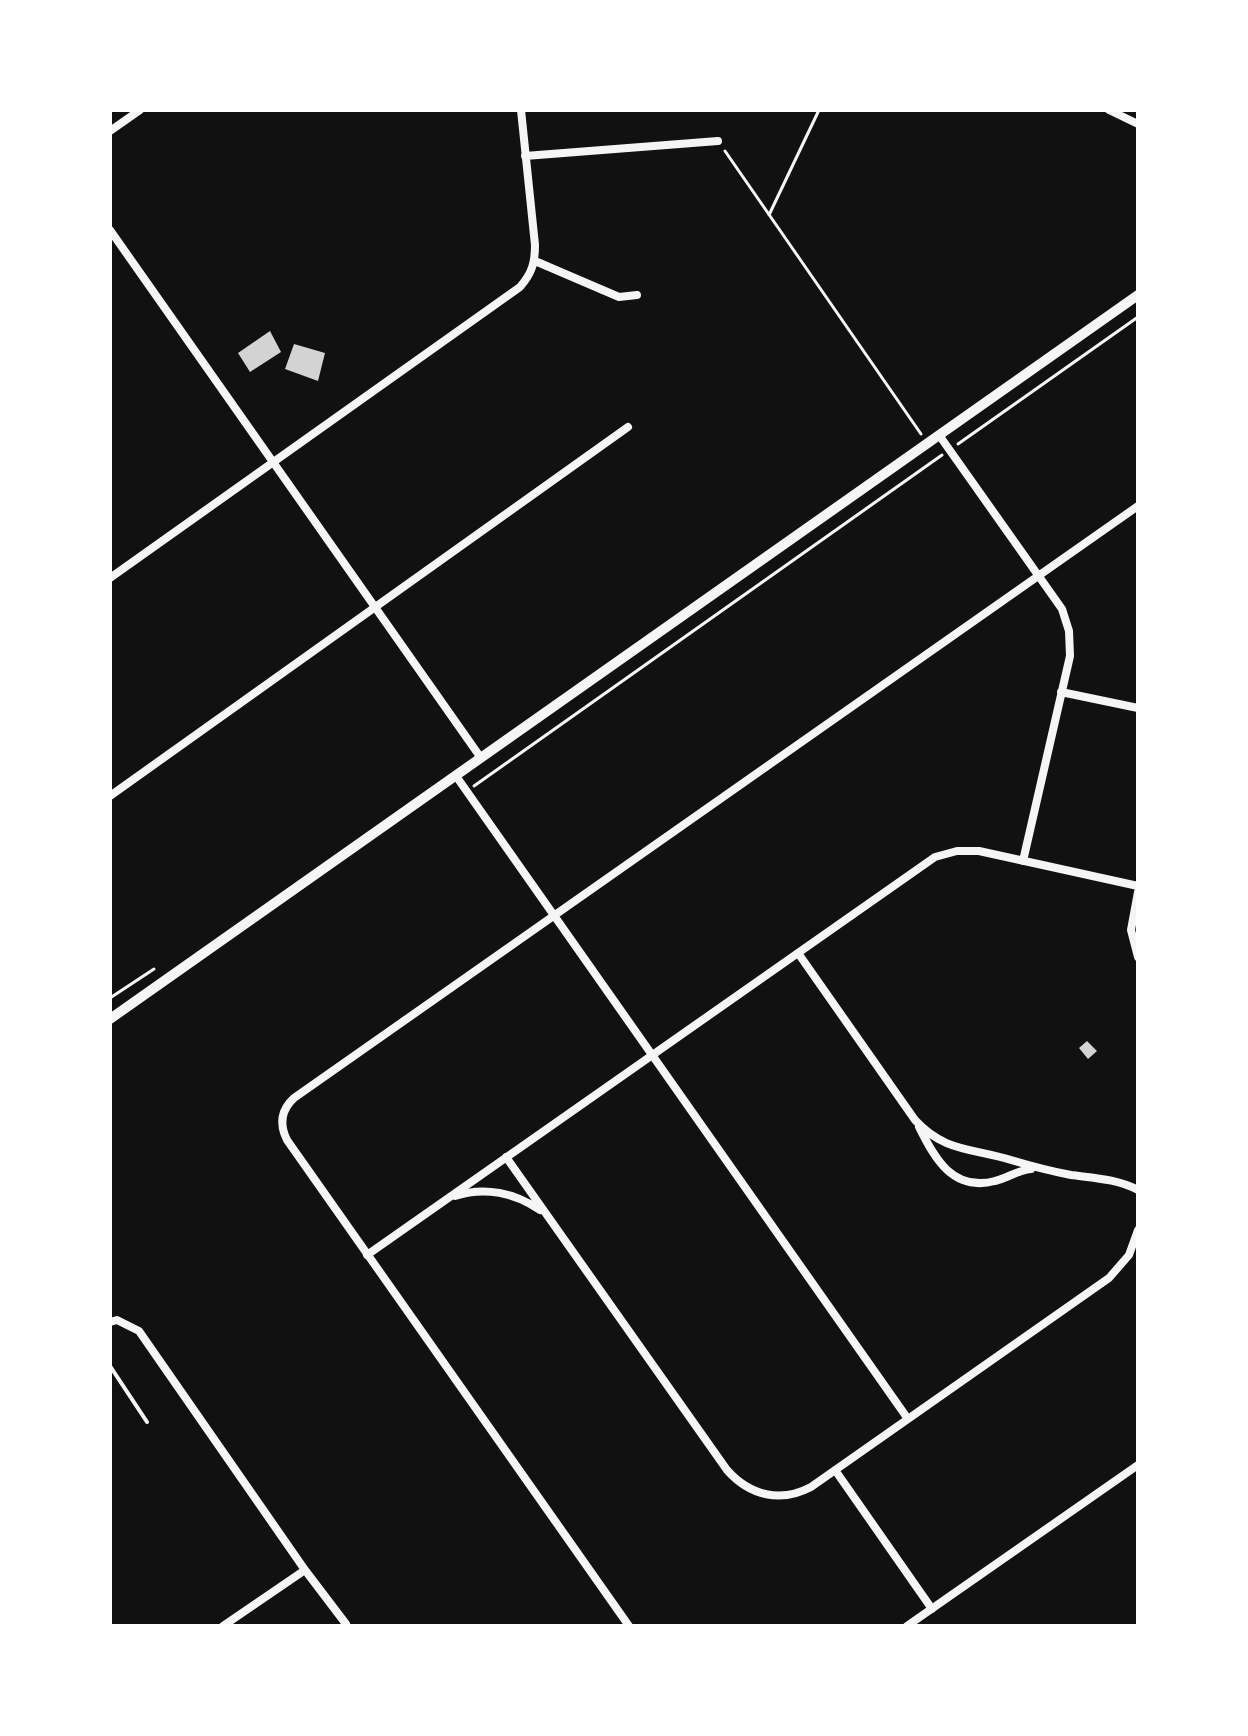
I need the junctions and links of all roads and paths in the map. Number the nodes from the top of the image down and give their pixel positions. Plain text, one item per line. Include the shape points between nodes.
1 (140, 110) edge
2 (521, 110) edge
3 (819, 110) edge
4 (1109, 110) edge
5 (1138, 124) edge
6 (110, 131) edge
7 (718, 141) joint
8 (525, 156) junction
9 (769, 215) junction
10 (110, 230) edge
11 (535, 261) junction
12 (637, 295) dead end
13 (1138, 295) edge
14 (1138, 317) edge
15 (628, 427) dead end
16 (939, 435) junction
17 (928, 443) junction
18 (950, 450) junction
19 (273, 463) junction
20 (1138, 506) edge
21 (1039, 576) junction
22 (110, 578) edge
23 (374, 608) junction
24 (1061, 692) junction
25 (1138, 708) edge
26 (481, 758) junction
27 (456, 776) junction
28 (467, 791) junction
29 (110, 796) edge
30 (1023, 861) junction
31 (1138, 889) edge
32 (555, 916) junction
33 (798, 953) junction
34 (1138, 957) edge
35 (154, 969) dead end
36 (110, 998) edge
37 (110, 1019) edge
38 (652, 1055) junction
39 (915, 1120) junction
40 (506, 1157) junction
41 (1034, 1168) junction
42 (1138, 1190) edge
43 (448, 1198) junction
44 (550, 1219) junction
45 (1138, 1230) edge
46 (367, 1255) junction
47 (110, 1322) edge
48 (110, 1366) edge
49 (908, 1419) junction
50 (147, 1422) dead end
51 (1138, 1465) edge
52 (835, 1470) junction
53 (305, 1570) junction
54 (932, 1609) junction
55 (346, 1624) dead end
56 (223, 1626) edge
57 (629, 1626) edge
58 (907, 1626) edge

1 - 6 street
2 - 8 street
3 - 9 path
4 - 5 street
7 - 8 street
7 - 9 path
8 - 11 street
9 - 17 path
10 - 19 street
11 - 12 street via 619,297
11 - 19 street via 520,287
13 - 16 street
14 - 18 path
15 - 23 street
16 - 17 street
16 - 18 street
17 - 26 street
18 - 21 street
18 - 28 path
19 - 22 street
19 - 23 street
20 - 21 street
21 - 24 street via 1062,609 1069,631 1070,656
21 - 32 street
23 - 26 street
23 - 29 street
24 - 25 street
24 - 30 street
26 - 27 street
27 - 28 street
27 - 37 street
28 - 32 street
30 - 31 street
30 - 33 street via 979,851 946,853
31 - 34 street via 1131,930
32 - 38 street
32 - 46 street via 285,1109 282,1128 287,1140
33 - 38 street
33 - 39 street
35 - 36 path
38 - 40 street
38 - 49 street
39 - 41 street via 945,1143
39 - 41 street via 940,1166 965,1181 993,1182
40 - 43 street
40 - 44 street
41 - 42 street via 1120,1182
43 - 44 street via 476,1191 504,1193
43 - 46 street
44 - 52 street via 734,1478 752,1490 782,1496 802,1491
45 - 49 street via 1129,1255 1109,1278
46 - 57 street
47 - 53 street via 139,1331
48 - 50 lane
49 - 52 street
51 - 54 street
52 - 54 street
53 - 55 street
53 - 56 street
54 - 58 street

